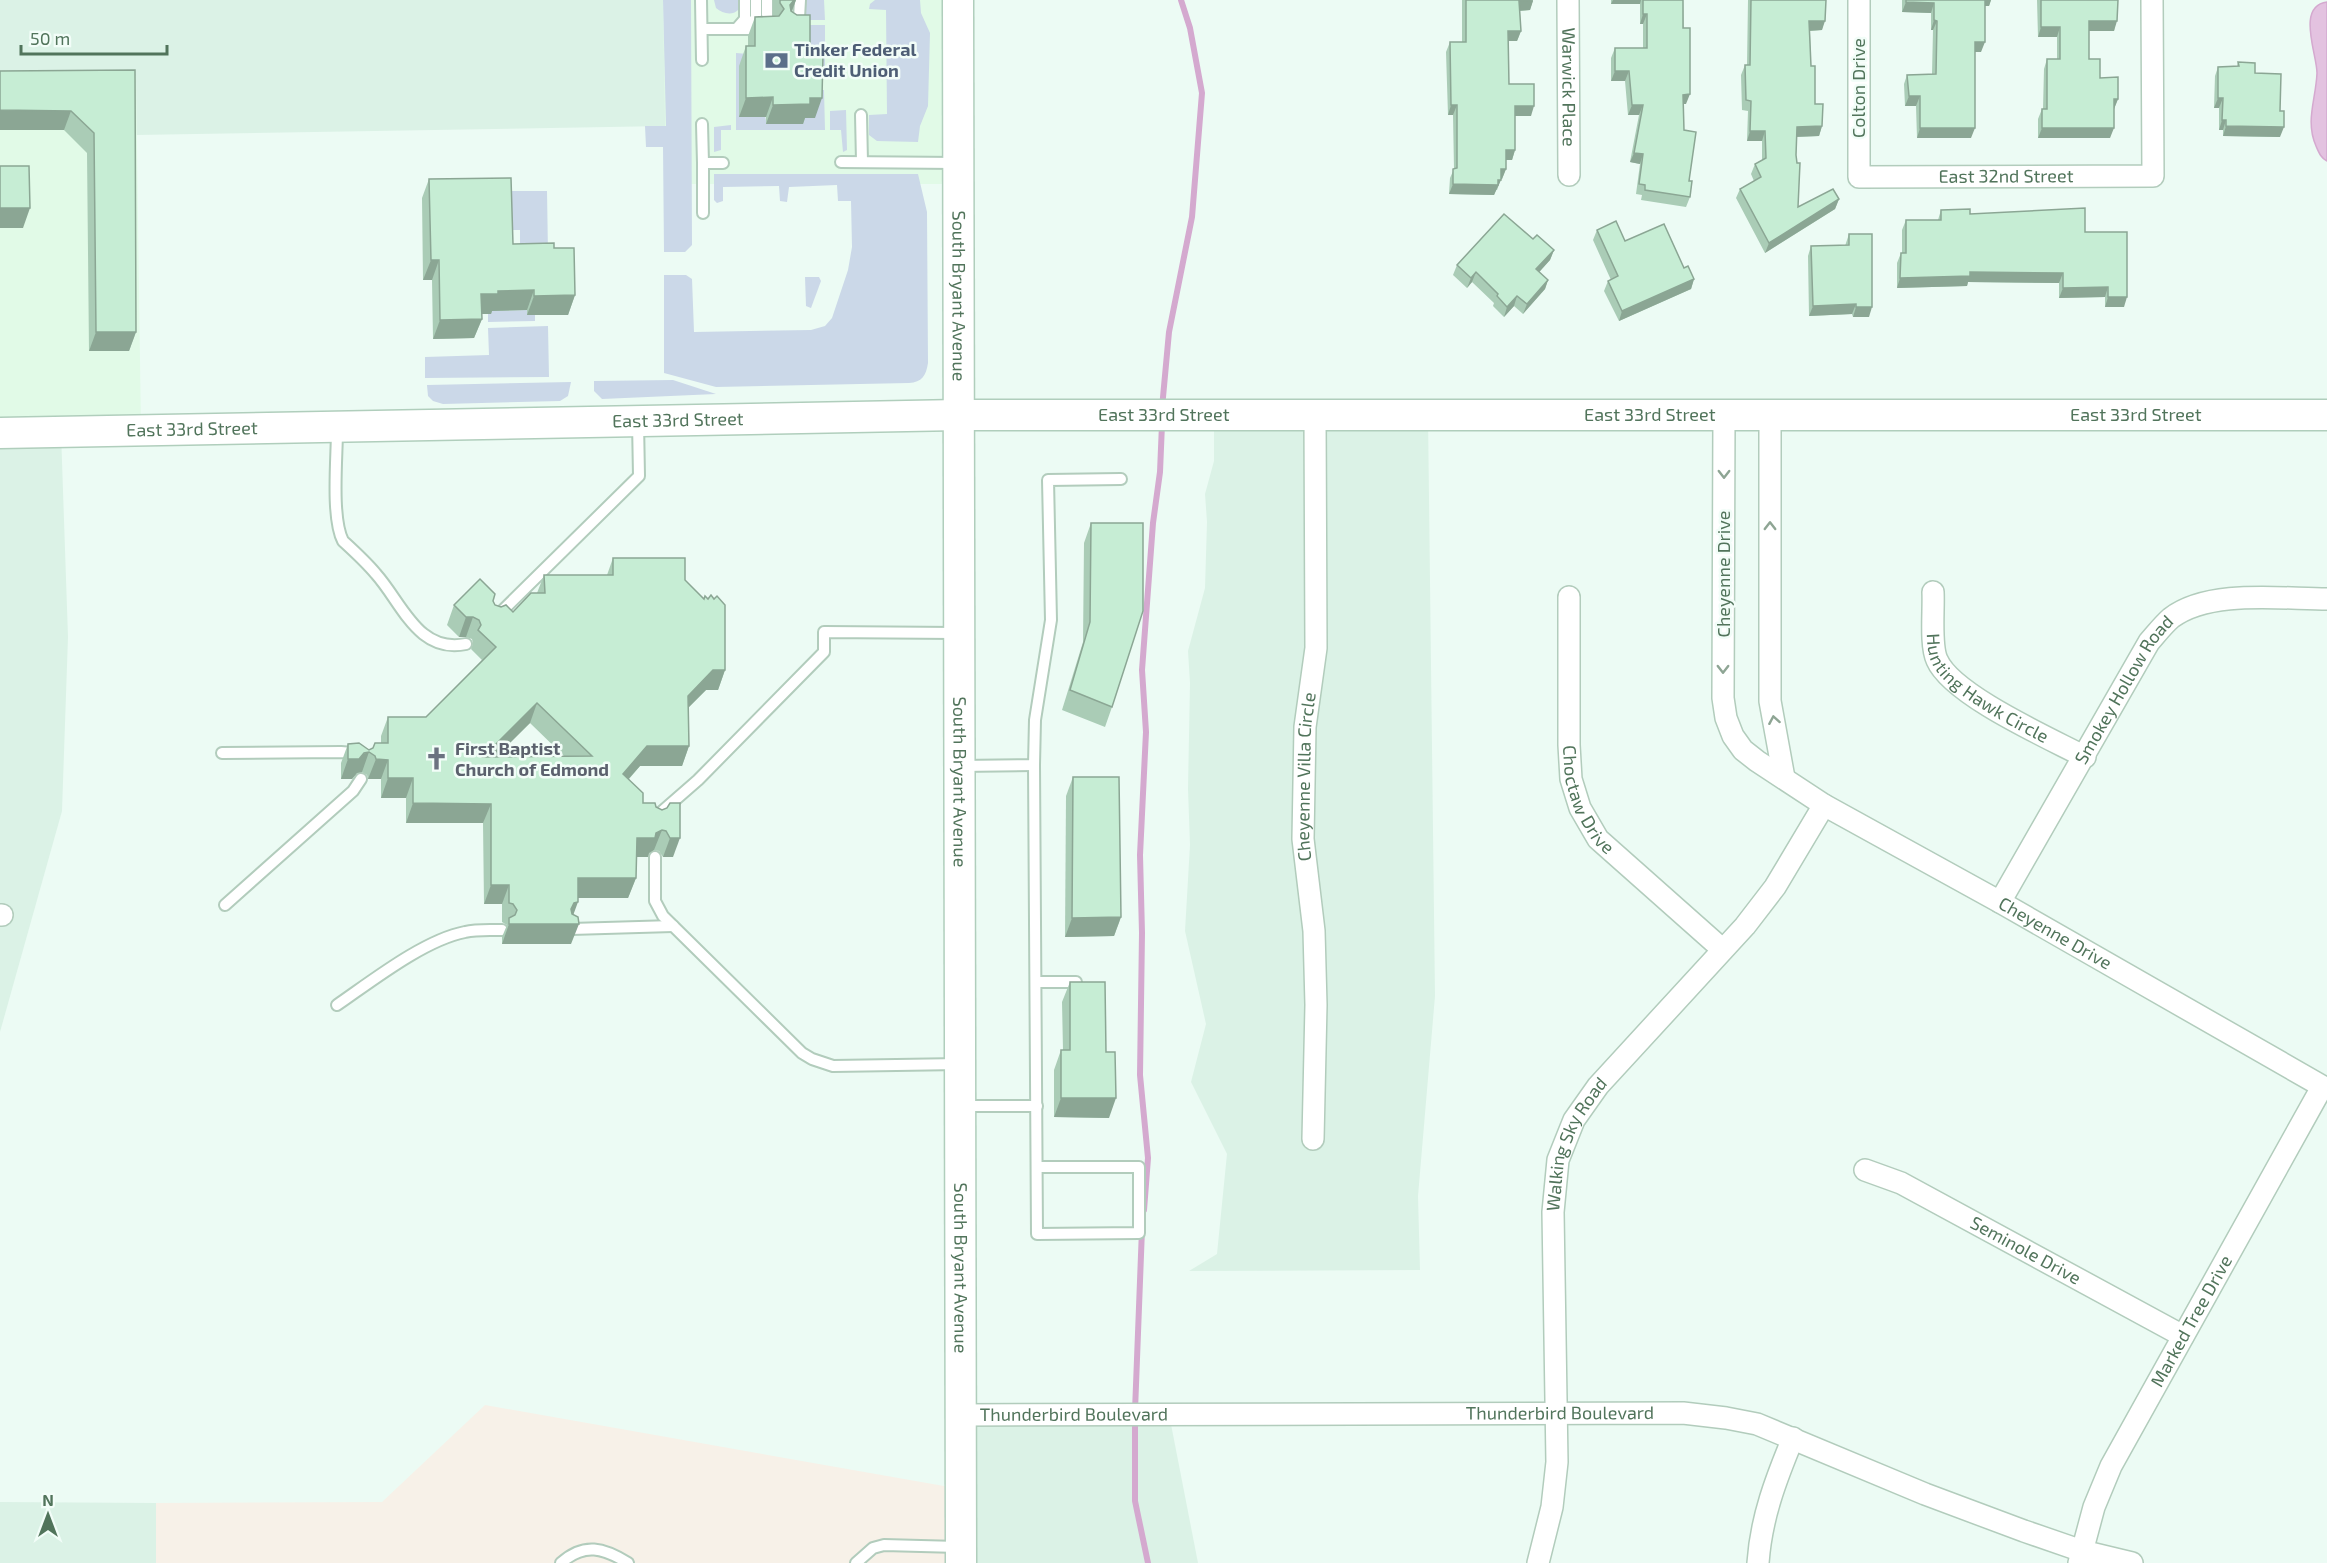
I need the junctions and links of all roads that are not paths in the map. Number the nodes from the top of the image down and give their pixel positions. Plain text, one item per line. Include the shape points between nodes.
1 (701, 0) edge
2 (745, 0) edge
3 (756, 0) edge
4 (768, 0) edge
5 (800, 0) edge
6 (958, 0) edge
7 (1568, 0) edge
8 (1859, 0) edge
9 (2152, 0) edge
10 (769, 26) edge
11 (790, 26) edge
12 (702, 29) junction
13 (734, 29) junction
14 (702, 60) dead end
15 (861, 115) dead end
16 (702, 124) dead end
17 (841, 162) dead end
18 (862, 162) junction
19 (703, 163) junction
20 (723, 163) dead end
21 (958, 163) junction
22 (1569, 175) dead end
23 (1859, 177) joint
24 (703, 213) dead end
25 (2327, 415) edge
26 (959, 416) junction
27 (1315, 416) junction
28 (1724, 416) junction
29 (1770, 416) junction
30 (638, 421) junction
31 (337, 426) junction
32 (0, 433) edge
33 (1121, 479) dead end
34 (1934, 592) dead end
35 (1569, 597) dead end
36 (2327, 599) edge
37 (493, 619) edge
38 (959, 633) junction
39 (466, 644) dead end
40 (222, 753) dead end
41 (2085, 757) junction
42 (361, 762) edge
43 (1034, 765) junction
44 (960, 766) junction
45 (1784, 778) junction
46 (361, 779) edge
47 (1824, 805) junction
48 (655, 822) edge
49 (655, 857) edge
50 (2001, 903) junction
51 (225, 905) dead end
52 (673, 926) junction
53 (571, 929) edge
54 (502, 930) dead end
55 (1722, 949) junction
56 (1036, 982) junction
57 (1076, 982) edge
58 (337, 1005) dead end
59 (960, 1064) junction
60 (2325, 1088) edge
61 (960, 1106) junction
62 (1037, 1106) junction
63 (1313, 1139) dead end
64 (1037, 1167) junction
65 (1865, 1170) dead end
66 (2183, 1336) junction
67 (1556, 1413) junction
68 (960, 1415) junction
69 (1793, 1438) junction
70 (961, 1555) edge
71 (2080, 1557) edge
72 (561, 1563) edge
73 (628, 1563) edge
74 (856, 1563) edge
75 (1538, 1563) edge
76 (1758, 1563) edge
77 (2132, 1563) edge

1 - 12 lane
2 - 13 lane via 744,21
3 - 13 lane via 755,21
4 - 13 lane via 766,21
5 - 11 lane via 799,18
6 - 21 street, South Bryant Avenue
7 - 22 street, Warwick Place
8 - 23 street, Colton Drive
9 - 23 street, East 32nd Street via 2153,176
10 - 13 lane
12 - 13 lane
12 - 14 lane
15 - 18 lane
16 - 19 lane
17 - 18 lane
18 - 21 lane
19 - 20 lane
19 - 24 lane
21 - 26 street, South Bryant Avenue
25 - 29 street, East 33rd Street
26 - 27 street, East 33rd Street
26 - 30 street, East 33rd Street
26 - 38 street, South Bryant Avenue
27 - 28 street, East 33rd Street
27 - 63 street, Cheyenne Villa Circle via 1316,648 1305,727 1303,839 1314,931
28 - 29 street, East 33rd Street
28 -> 45 street, Cheyenne Drive via 1726,718 1743,750
45 -> 29 street via 1770,701
30 - 31 street, East 33rd Street
30 - 37 lane via 639,476
31 - 32 street, East 33rd Street
31 - 39 lane via 337,505 343,541 377,574 419,632 440,645
33 - 43 lane via 1048,480 1051,620 1035,720
34 - 41 street, Hunting Hawk Circle via 1935,658 1943,673 1974,698
35 - 55 street, Choctaw Drive via 1569,745 1571,778 1580,808 1598,839
36 - 41 street, Smokey Hollow Road via 2228,599 2205,602 2172,617 2149,642
38 - 44 street, South Bryant Avenue
38 - 48 lane via 824,632 824,652
40 - 42 lane via 353,753
41 - 50 street, Smokey Hollow Road
43 - 44 lane
43 - 56 lane
44 - 59 street, South Bryant Avenue
45 - 47 street, Cheyenne Drive
46 - 51 lane via 354,791
47 - 50 street, Cheyenne Drive
47 - 55 street, Walking Sky Road via 1775,887
49 - 52 lane via 655,901
50 - 60 street, Cheyenne Drive
52 - 53 lane
52 - 59 lane via 812,1059 833,1066
54 - 58 lane via 462,932 434,943
55 - 67 street, Walking Sky Road via 1598,1086 1574,1120 1558,1160 1553,1212
56 - 57 lane
56 - 62 lane
59 - 61 street, South Bryant Avenue
60 - 66 street, Marked Tree Drive
61 - 62 lane
61 - 68 street, South Bryant Avenue
62 - 64 lane
64 - 64 lane via 1037,1234 1139,1233 1139,1167
65 - 66 street, Seminole Drive via 1901,1183
66 - 71 street, Marked Tree Drive via 2111,1466
67 - 68 street, Thunderbird Boulevard
67 - 69 street, Thunderbird Boulevard via 1683,1413 1757,1424
67 - 75 street, Walking Sky Road via 1557,1462 1552,1507
68 - 70 street, South Bryant Avenue
69 - 71 street, Thunderbird Boulevard
69 - 76 street via 1765,1513
70 - 74 lane via 884,1545 873,1548
71 - 77 street, Thunderbird Boulevard
72 - 73 lane via 578,1551 591,1549 606,1551

